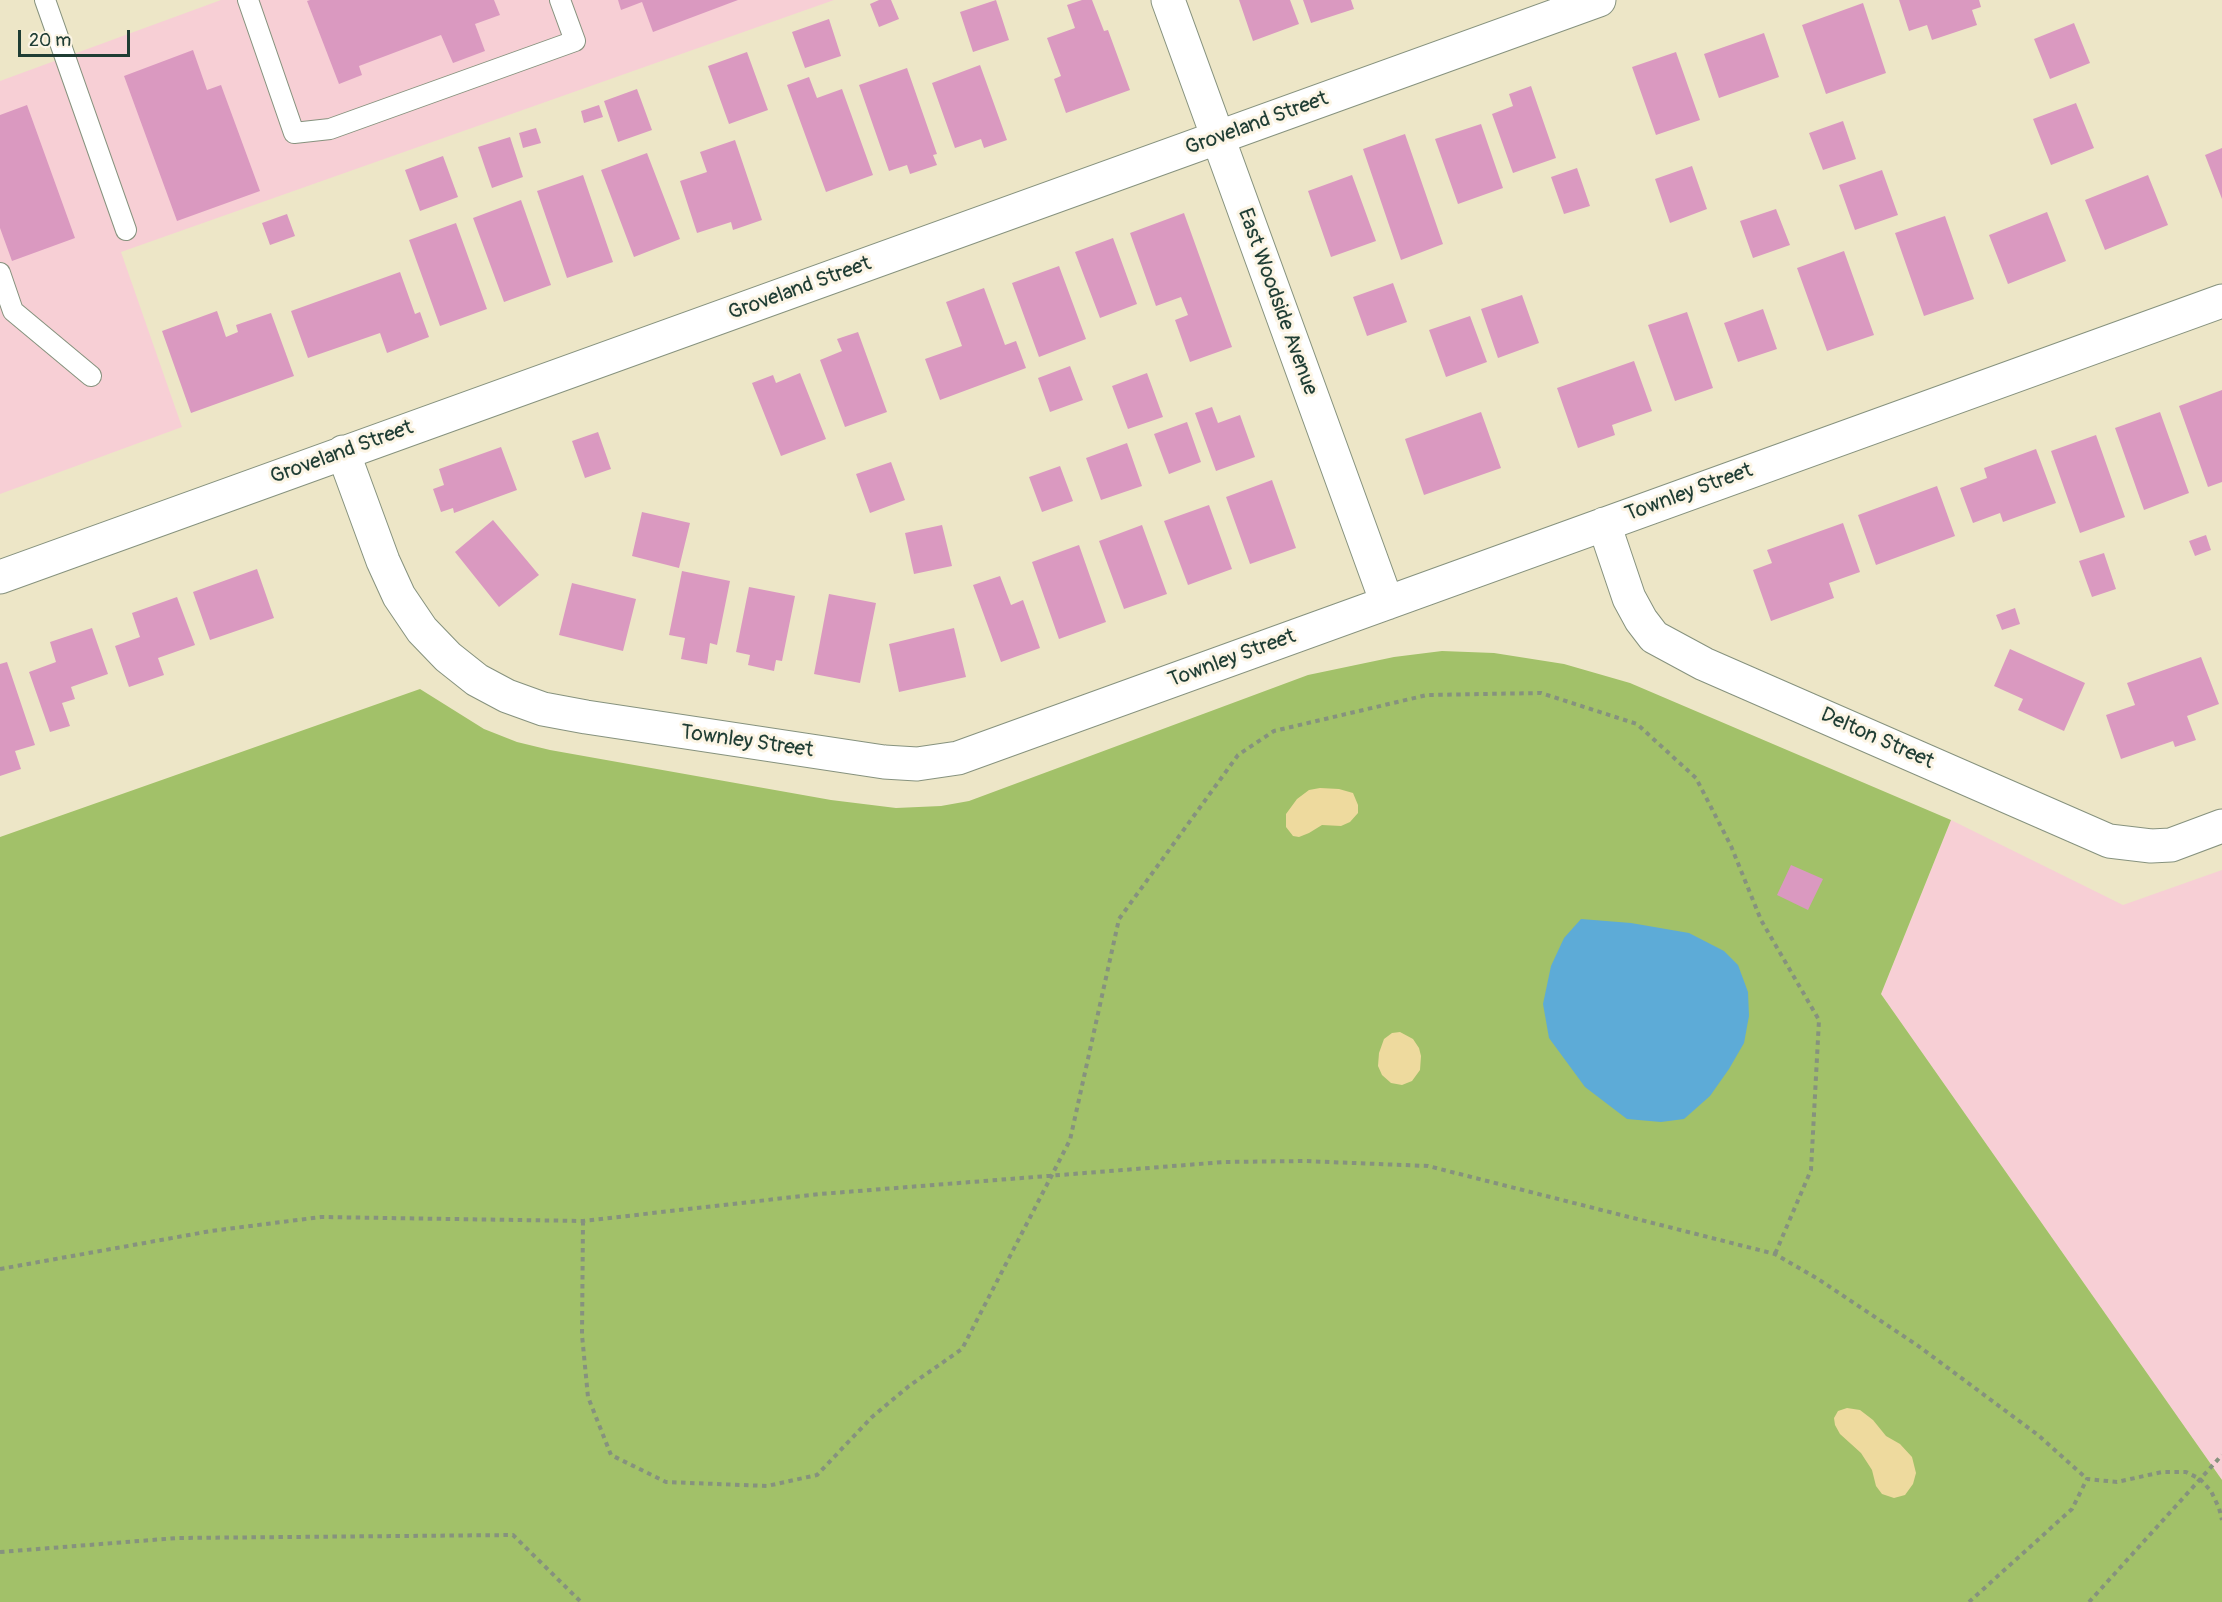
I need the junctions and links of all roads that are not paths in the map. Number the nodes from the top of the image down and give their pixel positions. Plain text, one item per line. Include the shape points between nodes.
1 (45, 0) edge
2 (248, 0) edge
3 (560, 0) edge
4 (1168, 0) edge
5 (1599, 0) edge
6 (1218, 139) junction
7 (126, 230) dead end
8 (0, 273) edge
9 (2222, 301) edge
10 (91, 376) dead end
11 (343, 452) junction
12 (1604, 524) junction
13 (0, 576) edge
14 (1388, 603) junction
15 (2222, 826) edge

1 - 7 lane
2 - 3 lane via 294,133 330,129 575,41
4 - 6 street, East Woodside Avenue
5 - 6 street, Groveland Street
6 - 11 street, Groveland Street
6 - 14 street, East Woodside Avenue
8 - 10 lane via 13,311
9 - 12 street, Townley Street
11 - 13 street, Groveland Street
11 - 14 street, Townley Street via 399,596 422,630 448,657 477,680 543,709 666,731 895,763 958,758
12 - 14 street, Townley Street
12 - 15 street, Delton Street via 1629,598 1641,620 1654,637 1704,664 2109,841 2170,845

